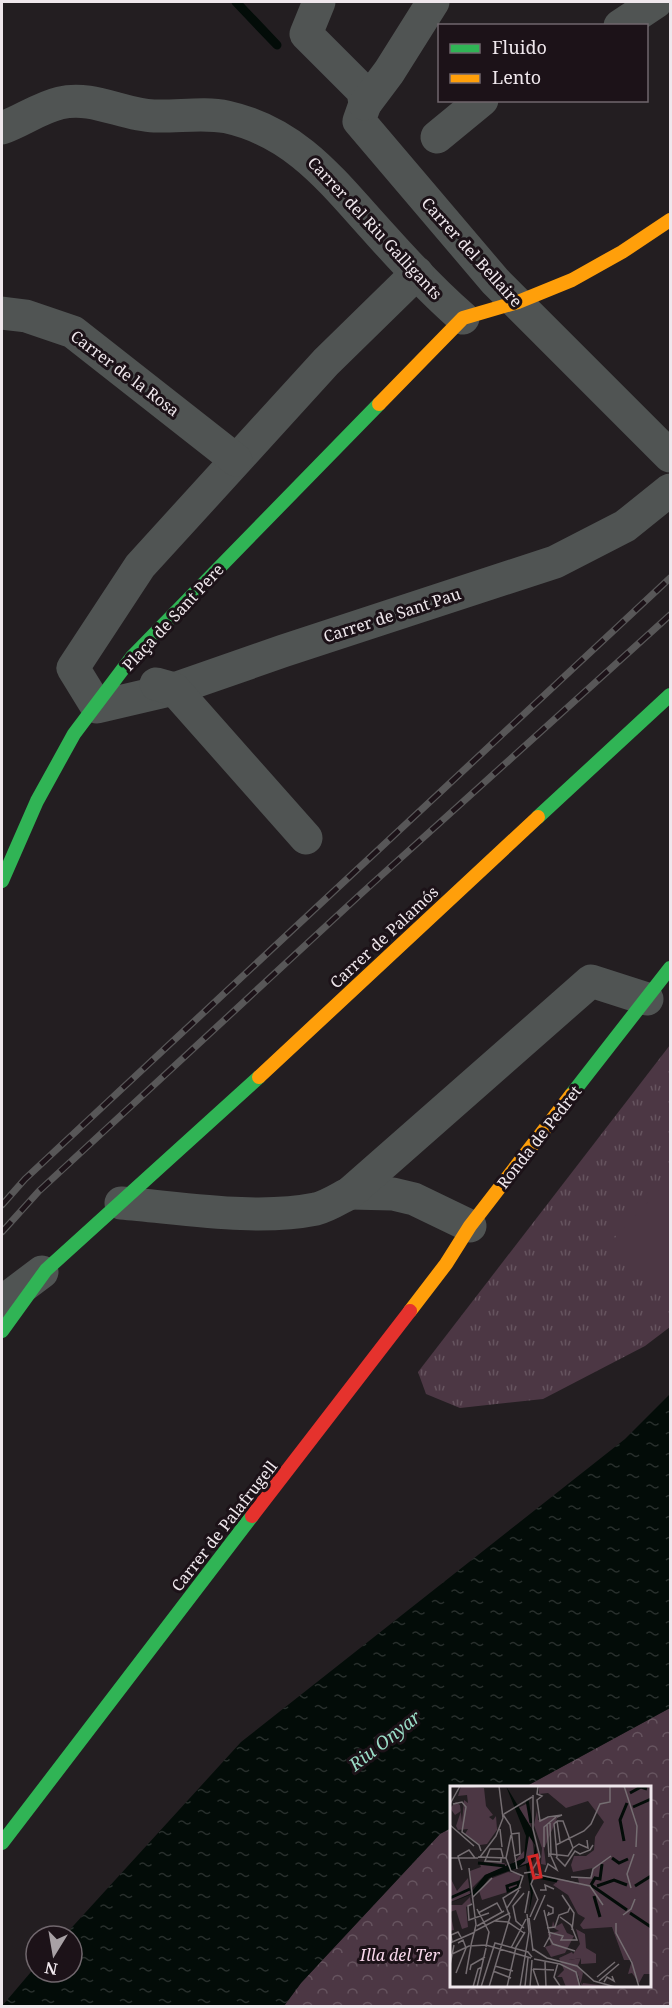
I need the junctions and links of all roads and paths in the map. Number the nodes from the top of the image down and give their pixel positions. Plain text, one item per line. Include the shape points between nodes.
1 (320, 2) edge
2 (433, 2) edge
3 (656, 2) edge
4 (623, 24) edge
5 (480, 102) edge
6 (365, 104) junction
7 (2, 128) edge
8 (437, 137) dead end
9 (670, 220) edge
10 (417, 273) junction
11 (515, 302) junction
12 (2, 313) edge
13 (463, 318) junction
14 (670, 456) edge
15 (236, 460) junction
16 (670, 490) edge
17 (132, 657) junction
18 (174, 689) junction
19 (670, 695) edge
20 (97, 707) junction
21 (306, 838) dead end
22 (2, 881) edge
23 (670, 968) edge
24 (646, 999) junction
25 (403, 1148) junction
26 (350, 1194) junction
27 (414, 1199) junction
28 (121, 1203) junction
29 (470, 1226) junction
30 (46, 1270) junction
31 (2, 1302) edge
32 (2, 1331) edge
33 (2, 1843) edge

1 - 6 street, Carrer del Bellaire via 306,34 363,91
2 - 6 street
3 - 4 street
5 - 8 street
6 - 11 street, Carrer del Bellaire via 359,121
7 - 10 street, Carrer del Riu Galligants via 62,102 103,105 139,115 226,117 252,125 308,156
9 - 11 street via 638,243 561,285
10 - 13 street, Carrer del Riu Galligants
10 - 15 street via 326,362
11 - 13 street
11 - 14 street, Carrer del Bellaire
12 - 15 street, Carrer de la Rosa via 26,316 73,332
13 - 17 street, Plaça de Sant Pere
15 - 20 street via 140,566 73,668
16 - 18 street, Carrer de Sant Pau via 625,526 555,562
17 - 18 street via 146,681
17 - 20 street, Plaça de Sant Pere
18 - 20 street, Carrer de Sant Pau
18 - 21 street
19 - 28 street, Carrer de Palamós
20 - 22 street, Plaça de Sant Pere via 74,734
23 - 24 street, Ronda de Pedret
24 - 25 street via 591,981
24 - 29 street, Ronda de Pedret
25 - 26 street
25 - 27 street
26 - 27 street via 393,1194
26 - 28 street via 318,1209 283,1212
27 - 29 street
28 - 30 street, Carrer de Palamós
29 - 33 street, Carrer de Palafrugell via 446,1264
30 - 31 street
30 - 32 street, Carrer de Palamós

